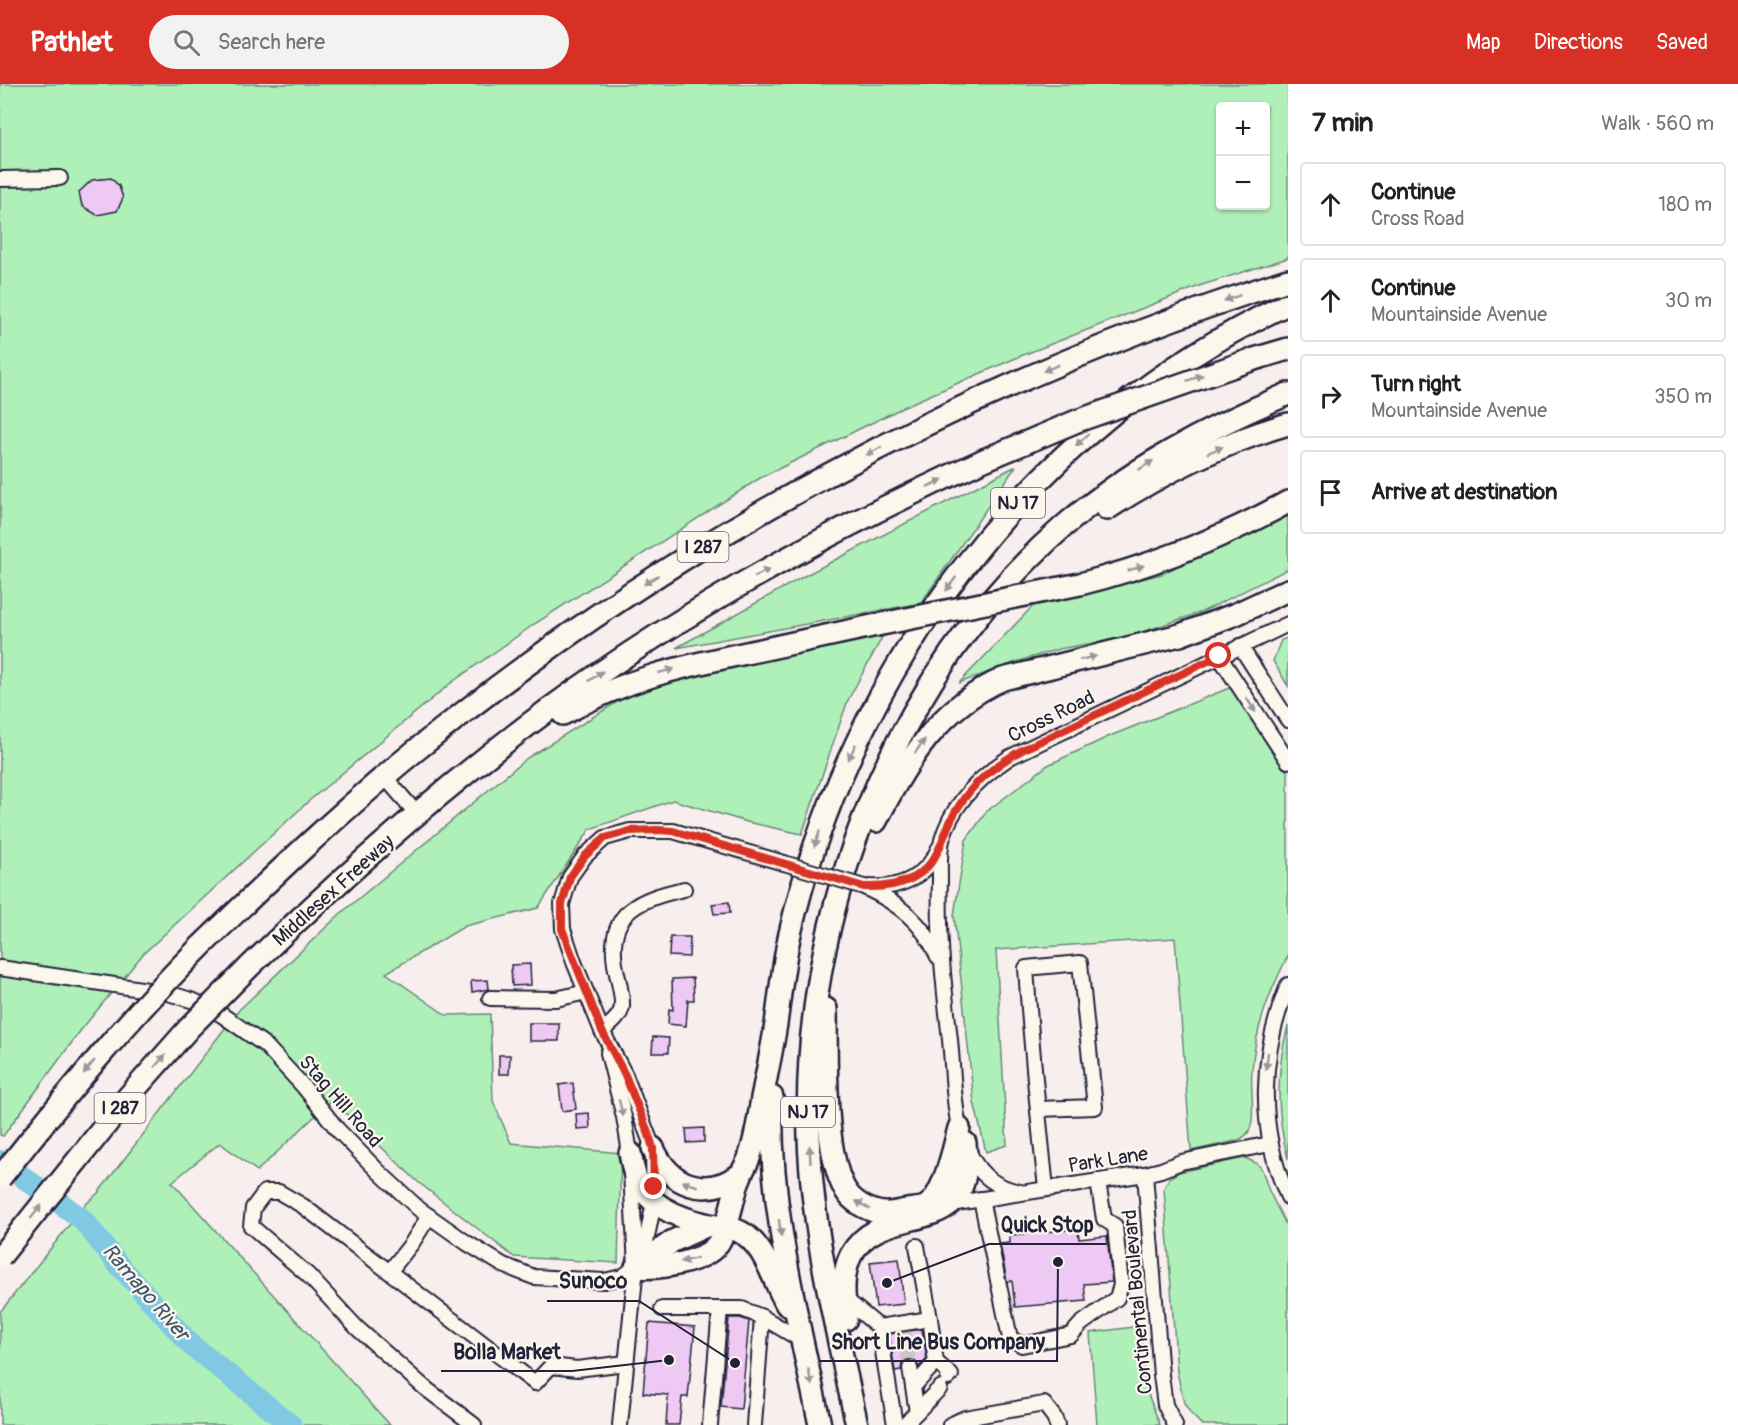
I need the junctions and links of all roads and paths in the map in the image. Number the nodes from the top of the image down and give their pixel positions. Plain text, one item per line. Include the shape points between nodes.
1 (60, 178) dead end
2 (0, 179) edge
3 (1288, 280) edge
4 (1288, 304) edge
5 (1288, 349) edge
6 (1288, 394) edge
7 (1288, 424) edge
8 (1288, 502) edge
9 (1288, 590) edge
10 (1288, 624) edge
11 (1240, 646) junction
12 (1219, 656) junction
13 (942, 667) junction
14 (1288, 720) edge
15 (1288, 761) edge
16 (384, 776) junction
17 (417, 814) junction
18 (942, 841) junction
19 (864, 887) junction
20 (684, 889) dead end
21 (836, 909) junction
22 (825, 948) junction
23 (0, 968) edge
24 (943, 977) junction
25 (1288, 985) edge
26 (586, 992) junction
27 (490, 998) dead end
28 (776, 1023) junction
29 (602, 1031) junction
30 (1038, 1109) junction
31 (962, 1136) junction
32 (1270, 1144) junction
33 (653, 1148) junction
34 (630, 1153) junction
35 (741, 1174) junction
36 (1145, 1174) junction
37 (0, 1178) edge
38 (1098, 1181) junction
39 (1046, 1188) junction
40 (1020, 1192) junction
41 (1288, 1197) edge
42 (981, 1199) junction
43 (654, 1202) junction
44 (950, 1204) junction
45 (925, 1207) junction
46 (429, 1216) junction
47 (717, 1226) junction
48 (917, 1246) dead end
49 (0, 1257) edge
50 (636, 1267) junction
51 (390, 1271) junction
52 (844, 1299) junction
53 (662, 1309) dead end
54 (720, 1309) junction
55 (762, 1317) junction
56 (930, 1319) junction
57 (879, 1327) junction
58 (801, 1335) junction
59 (936, 1362) junction
60 (626, 1363) junction
61 (910, 1368) tunnel mouth
62 (913, 1387) junction
63 (851, 1398) junction
64 (916, 1412) junction
65 (1000, 1418) edge
66 (474, 1425) edge
67 (620, 1425) edge
68 (710, 1425) edge
69 (754, 1425) edge
70 (820, 1425) edge
71 (857, 1425) edge
72 (896, 1425) edge
73 (904, 1425) edge
74 (950, 1425) edge
75 (1057, 1425) edge
76 (1175, 1425) edge

1 - 2 street
3 -> 16 highway, I 287 via 1178,317 1024,379 801,490 679,562 571,634
4 -> 28 highway, NJ 17 via 1186,362 1089,433 1028,492 951,585 885,688 834,793 798,901
17 -> 5 highway, I 287, bridge via 549,710 670,629 828,537 906,496 1086,417
13 -> 6 highway, NJ 17 via 1008,579 1095,501 1190,440
13 -> 7 highway via 1042,561 1102,512 1198,457
17 -> 8 highway, bridge via 564,714 627,682 697,663 1080,584 1188,549
21 -> 9 highway via 898,780 931,732 963,701 1003,679 1180,635
10 - 11 street, Cross Road
11 - 12 street, Cross Road
11 - 14 street
12 -> 15 street
12 - 18 street, Cross Road via 1010,757 970,791 958,806
13 - 21 highway, NJ 17 via 904,729 872,799
16 - 17 street
16 -> 37 highway, I 287, bridge via 200,947 103,1051
49 -> 17 highway, Middlesex Freeway / I 287, bridge via 128,1097 189,1028 315,904
18 - 19 street via 931,863 911,880 897,886
18 - 24 street, Cross Road via 939,922
19 - 24 street via 894,902 915,920 933,945
19 - 26 street, bridge via 673,831 630,831 605,838 570,877 562,904 562,929
20 - 29 street via 644,900 620,924 614,944 622,1005 617,1017
21 - 22 highway, NJ 17
45 -> 22 highway via 884,1214 871,1210 849,1196 837,1174 827,1092
63 -> 22 highway, NJ 17 via 819,1239 810,1170 809,1064
23 - 46 street, Stag Hill Road via 168,993 222,1015 265,1045 338,1130
24 - 31 street, Cross Road
25 -> 32 street via 1273,1026 1265,1072
26 - 27 street via 556,999
26 - 29 street
28 - 35 highway via 755,1138
28 -> 58 highway, NJ 17 via 771,1101 774,1173
29 - 33 street via 625,1075
29 -> 34 street
30 - 30 street via 1026,968 1080,963 1095,1107
30 - 39 street
31 - 40 street via 979,1170 1005,1190
31 - 44 highway via 966,1177
31 - 45 highway via 936,1196
32 - 36 street, Park Lane via 1181,1162
32 - 41 street
35 -> 33 highway via 716,1187 686,1184 665,1169
33 - 43 street
34 - 43 highway via 636,1179
34 - 50 street
35 - 47 highway
36 - 38 street, Park Lane
36 - 76 street, Continental Boulevard via 1161,1375 1166,1406
38 - 39 street, Park Lane
38 - 42 street via 1104,1219 1115,1226 1121,1285 1117,1298 1071,1335 1022,1345 1010,1338
39 - 40 street, Park Lane
40 - 42 street, Park Lane
42 - 44 street, Park Lane
43 - 47 highway via 665,1210
43 - 50 street
44 - 45 highway
44 - 52 highway via 926,1217 880,1229 862,1240 845,1272
46 - 50 street, Stag Hill Road via 503,1266 534,1277 604,1281 622,1277
46 - 51 street
47 - 50 highway via 673,1241
47 - 58 highway via 739,1231 758,1248
48 - 56 street
50 - 60 street
51 - 60 street via 535,1383 551,1366 577,1369
51 - 66 street via 279,1191 265,1192 253,1208 251,1226 308,1275 365,1335
52 - 57 street
52 - 63 highway
53 - 54 street
54 - 55 street via 742,1309
54 - 68 street
55 - 58 street
55 - 69 street
56 - 57 street via 904,1327
56 - 59 street
57 - 72 street
58 -> 70 highway, NJ 17
59 - 62 street
59 - 64 street via 951,1375
60 - 67 street
61 - 62 street
62 - 64 street
63 - 71 highway, NJ 17
64 - 73 street
65 - 74 street via 965,1418
65 - 75 street via 1044,1404

